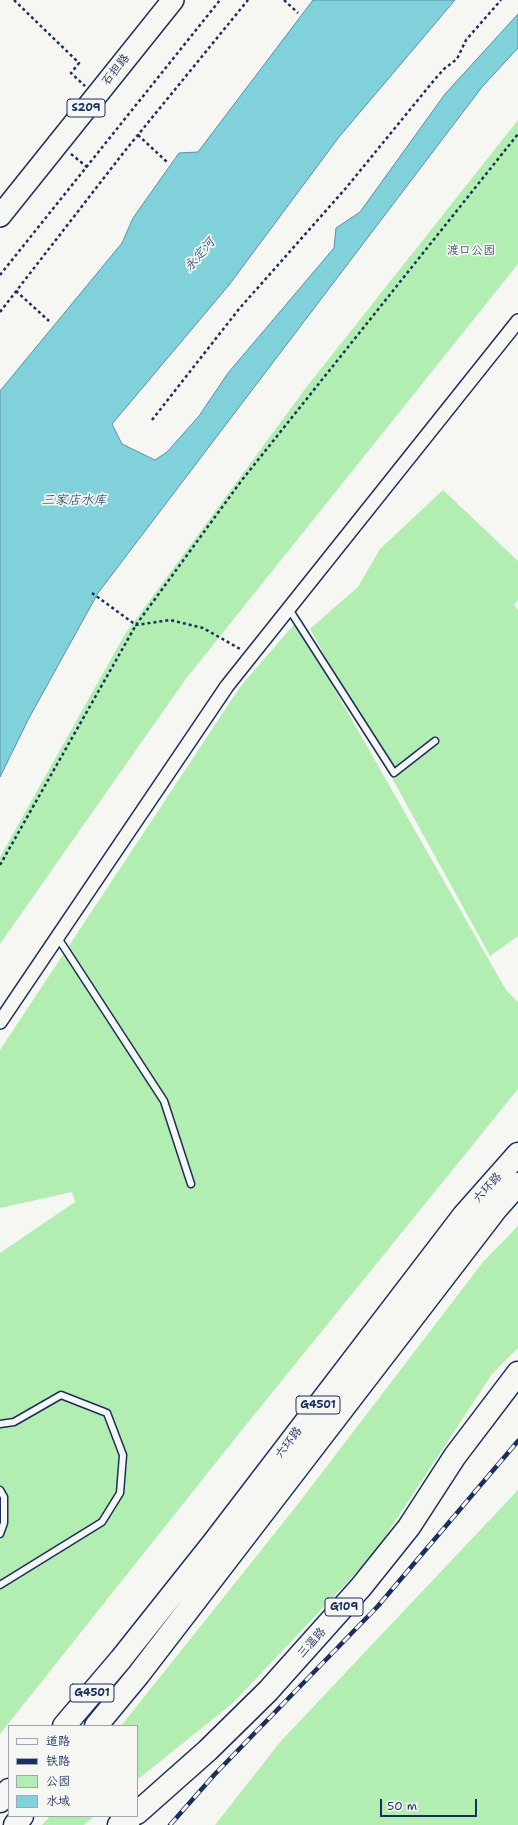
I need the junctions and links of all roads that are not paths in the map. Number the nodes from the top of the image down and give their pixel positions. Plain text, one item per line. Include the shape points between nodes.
1 (173, 0) edge
2 (0, 216) edge
3 (518, 321) edge
4 (288, 609) junction
5 (435, 741) dead end
6 (58, 938) junction
7 (0, 1022) edge
8 (518, 1154) edge
9 (191, 1184) dead end
10 (518, 1184) edge
11 (518, 1373) edge
12 (0, 1424) edge
13 (0, 1490) edge
14 (0, 1534) edge
15 (0, 1585) edge
16 (65, 1725) edge
17 (97, 1725) edge
18 (8, 1791) edge
19 (0, 1801) edge
20 (138, 1812) edge
21 (21, 1817) edge
22 (15, 1825) edge

1 - 2 main road, 石担路 / S209
3 - 4 street
4 - 5 lane via 394,773
4 - 6 street via 227,686
6 - 7 street
6 - 9 lane via 164,1101
8 - 16 highway, 六环路 / G4501 via 464,1215 214,1542
10 - 17 highway, 六环路 / G4501 via 496,1209 139,1674
11 - 20 highway, 三温路 / G109 via 455,1456 409,1527 361,1587 268,1691 208,1750
12 - 15 lane via 14,1422 61,1395 107,1413 123,1455 120,1493 102,1522
13 - 14 lane via 4,1497 4,1522
18 - 19 highway
21 - 22 highway

